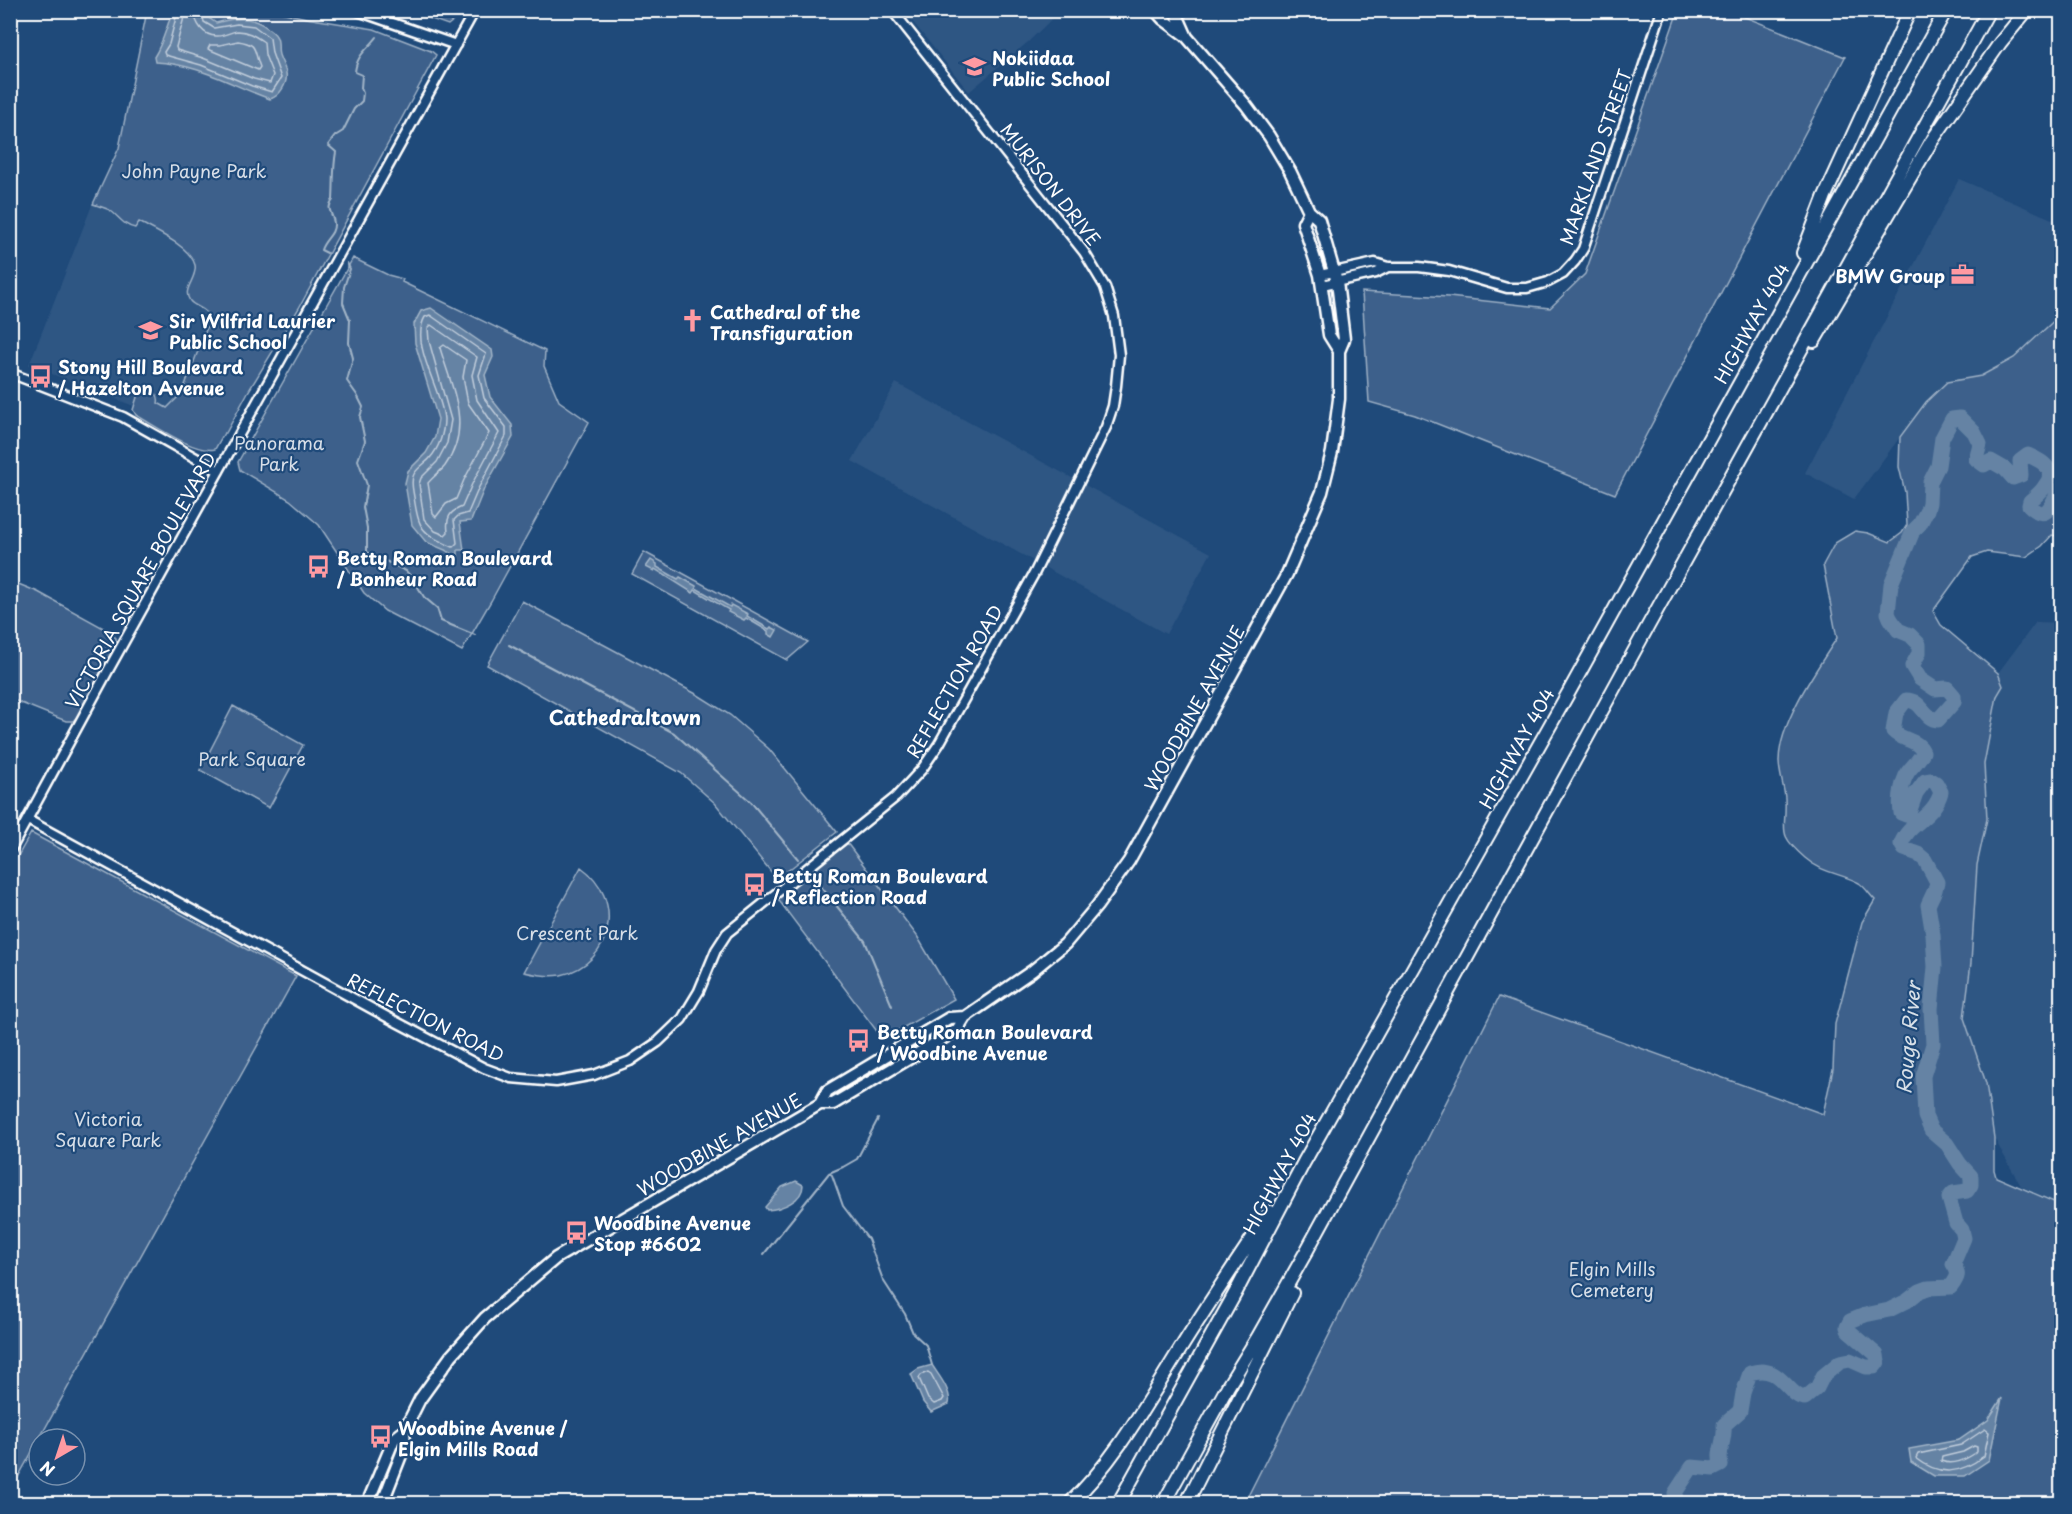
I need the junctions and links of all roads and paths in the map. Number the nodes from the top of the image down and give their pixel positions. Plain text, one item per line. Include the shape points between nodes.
1 (355, 10) edge
2 (475, 10) edge
3 (892, 10) edge
4 (1155, 10) edge
5 (1175, 10) edge
6 (1662, 10) edge
7 (1910, 10) edge
8 (1946, 10) edge
9 (1989, 10) edge
10 (2027, 10) edge
11 (1186, 36) junction
12 (456, 45) junction
13 (1309, 212) junction
14 (1336, 277) junction
15 (1321, 280) junction
16 (1786, 296) junction
17 (1339, 351) junction
18 (10, 373) edge
19 (1113, 406) joint
20 (1752, 438) junction
21 (219, 471) junction
22 (28, 820) junction
23 (10, 851) edge
24 (965, 1017) junction
25 (820, 1104) junction
26 (1304, 1162) junction
27 (1306, 1252) junction
28 (404, 1431) junction
29 (367, 1503) edge
30 (382, 1503) edge
31 (1069, 1503) edge
32 (1118, 1503) edge
33 (1163, 1503) edge
34 (1186, 1503) edge

1 - 12 street
2 - 12 street, VICTORIA SQUARE BOULEVARD
3 - 19 street, MURISON DRIVE via 1099,275 1118,339
4 - 11 main road, WOODBINE AVENUE
5 - 11 main road, WOODBINE AVENUE
6 - 14 street, MARKLAND STREET via 1583,249 1569,268 1548,282 1515,289 1419,267 1388,267 1376,273
7 - 16 highway via 1825,196
8 - 16 highway, HIGHWAY 404
9 - 20 highway
10 - 20 highway via 1931,142 1824,326
11 - 13 main road, WOODBINE AVENUE via 1269,136
12 - 21 street, VICTORIA SQUARE BOULEVARD
13 - 14 main road, WOODBINE AVENUE via 1319,220
13 - 15 main road, WOODBINE AVENUE via 1304,223
14 - 15 street, MARKLAND STREET
14 - 17 main road, WOODBINE AVENUE via 1344,339
15 - 17 main road, WOODBINE AVENUE via 1329,335
16 - 26 highway, HIGHWAY 404
17 - 24 main road, WOODBINE AVENUE via 1339,399 1332,452 1315,510 1281,585 1129,861 1065,944 1032,972
18 - 21 street via 123,417
19 - 22 street, REFLECTION ROAD via 1101,439 1035,572 928,761 896,797 727,933 682,1019 630,1062 594,1075 556,1082 511,1078 484,1068 257,948
20 - 27 highway
21 - 22 street, VICTORIA SQUARE BOULEVARD
22 - 23 street, VICTORIA SQUARE BOULEVARD
24 - 25 main road, WOODBINE AVENUE via 957,1030 893,1069 833,1104
24 - 25 main road, WOODBINE AVENUE via 949,1018 827,1090
25 - 28 main road, WOODBINE AVENUE via 556,1258 485,1318 451,1356 420,1399
26 - 31 highway via 1212,1298 1137,1419 1099,1473
26 - 32 highway, HIGHWAY 404
27 - 33 highway
27 - 34 highway via 1303,1270
28 - 29 main road, WOODBINE AVENUE via 394,1439
28 - 30 main road, WOODBINE AVENUE via 405,1445

